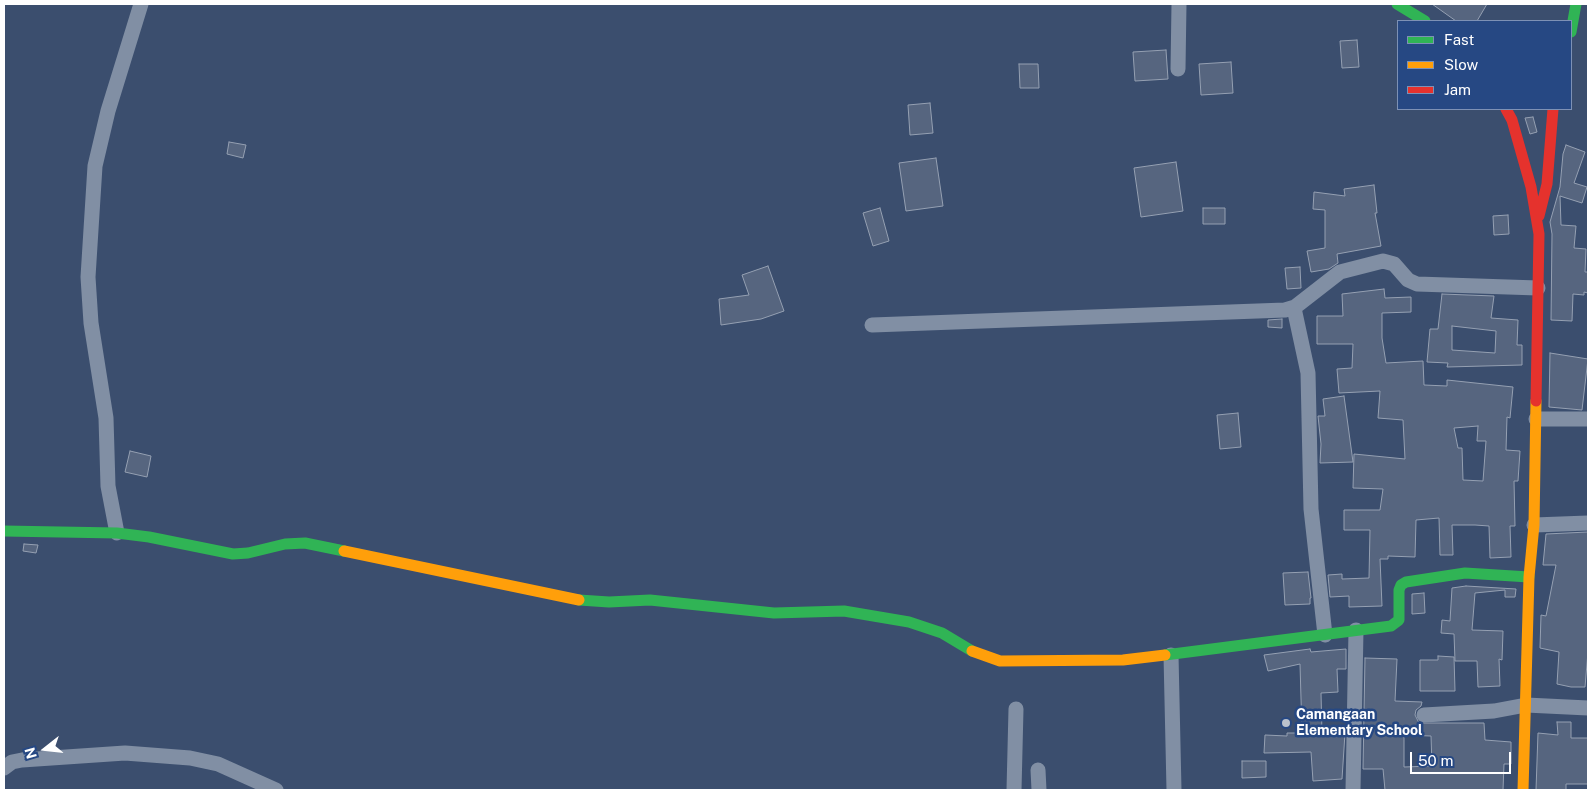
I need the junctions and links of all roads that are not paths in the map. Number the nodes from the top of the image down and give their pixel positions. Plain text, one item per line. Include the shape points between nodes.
1 (141, 4) edge
2 (1179, 4) edge
3 (1398, 4) edge
4 (1578, 7) edge
5 (1423, 20) edge
6 (1572, 28) edge
7 (1178, 68) dead end
8 (1507, 110) edge
9 (1553, 110) edge
10 (1538, 221) junction
11 (1538, 288) junction
12 (1294, 308) junction
13 (872, 325) dead end
14 (1536, 419) junction
15 (1588, 419) edge
16 (1588, 523) edge
17 (1534, 524) junction
18 (4, 531) edge
19 (118, 533) junction
20 (1529, 577) junction
21 (1356, 630) junction
22 (1325, 634) junction
23 (1171, 655) junction
24 (1526, 705) junction
25 (1588, 708) edge
26 (1016, 709) dead end
27 (1424, 714) dead end
28 (4, 768) edge
29 (1038, 770) dead end
30 (276, 790) edge
31 (1014, 790) edge
32 (1039, 790) edge
33 (1174, 790) edge
34 (1353, 790) edge
35 (1523, 790) edge

1 - 19 street via 108,111 95,166 88,277 91,323 106,418 108,486
2 - 7 street
3 - 5 street
4 - 6 street
8 - 10 street via 1531,187
9 - 10 street via 1547,184
10 - 11 street
11 - 12 street via 1417,284 1408,280 1394,264 1383,261 1340,272
11 - 14 street
12 - 13 street
12 - 22 street via 1308,373 1311,509
14 - 15 street
14 - 17 street
16 - 17 street
17 - 20 street
18 - 19 street
19 - 23 street via 233,554 305,543 587,601 650,600 774,613 844,611 909,622 942,633 982,656 1000,661 1123,660
20 - 21 street via 1465,573 1406,582 1399,587 1397,624
20 - 24 street
21 - 22 street
21 - 34 street
22 - 23 street
23 - 33 street
24 - 25 street
24 - 27 street via 1494,711
24 - 35 street
26 - 31 street
28 - 30 street via 22,760 125,753 182,757 218,764
29 - 32 street

